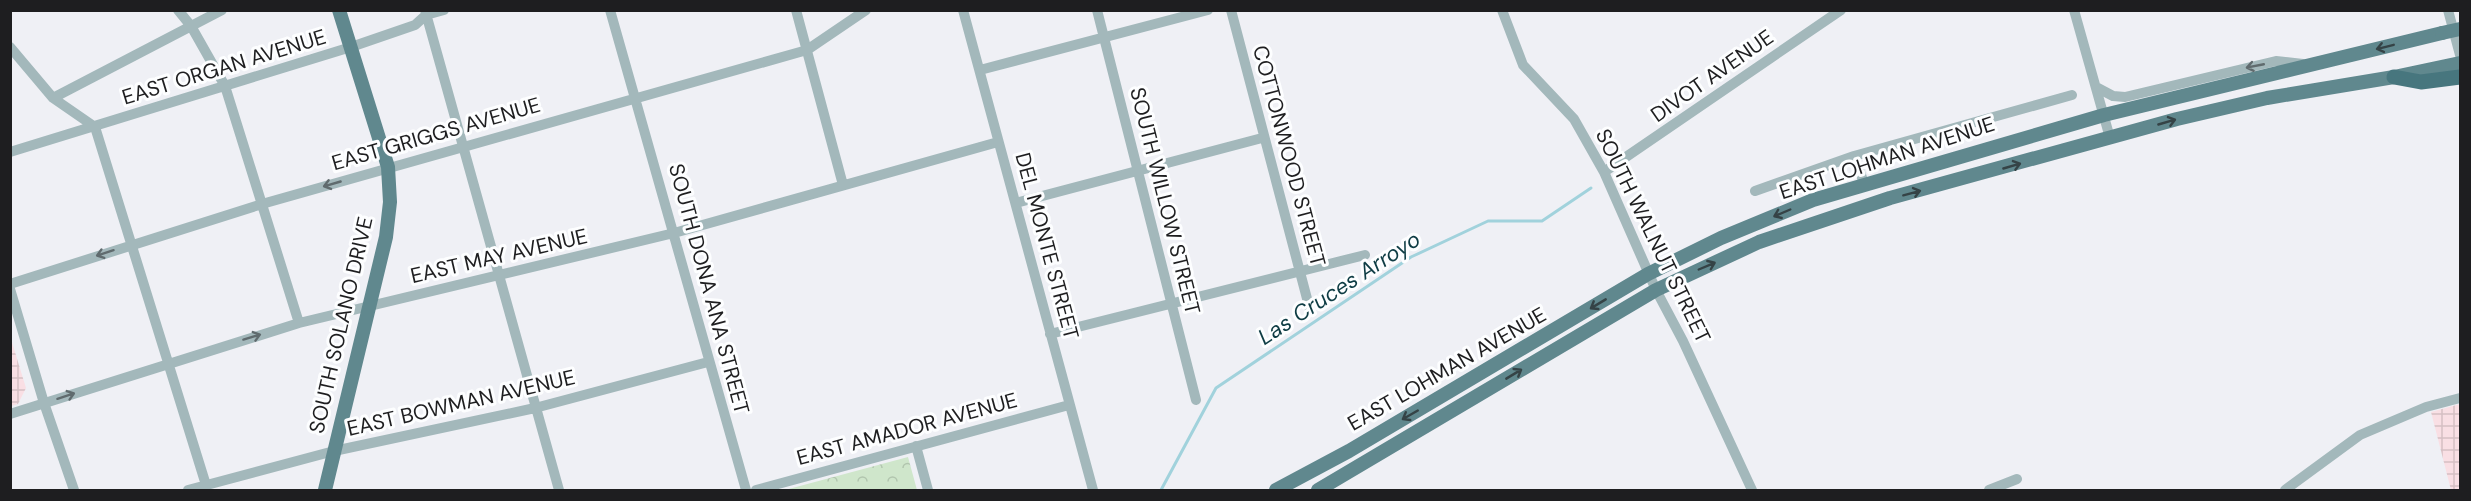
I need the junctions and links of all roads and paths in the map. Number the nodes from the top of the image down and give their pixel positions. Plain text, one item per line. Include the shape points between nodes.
1 (178, 10) edge
2 (222, 10) edge
3 (339, 10) edge
4 (444, 10) edge
5 (610, 10) edge
6 (796, 10) edge
7 (866, 10) edge
8 (963, 10) edge
9 (1097, 10) edge
10 (1208, 10) edge
11 (1231, 10) edge
12 (1502, 10) edge
13 (1841, 10) edge
14 (2074, 10) edge
15 (2448, 10) edge
16 (426, 13) edge
17 (191, 26) junction
18 (2460, 28) edge
19 (1104, 38) junction
20 (10, 46) edge
21 (351, 48) junction
22 (807, 50) junction
23 (2313, 64) junction
24 (2457, 68) edge
25 (980, 70) junction
26 (2394, 77) joint
27 (225, 86) junction
28 (2096, 87) junction
29 (2072, 95) dead end
30 (53, 98) junction
31 (634, 99) junction
32 (2104, 115) junction
33 (95, 127) junction
34 (1262, 138) junction
35 (2110, 138) junction
36 (999, 142) junction
37 (463, 148) junction
38 (10, 152) edge
39 (1854, 156) junction
40 (388, 167) junction
41 (1136, 170) junction
42 (1604, 172) junction
43 (1864, 183) junction
44 (843, 185) junction
45 (1755, 191) dead end
46 (1016, 203) junction
47 (262, 204) junction
48 (1868, 205) junction
49 (1750, 226) junction
50 (674, 233) junction
51 (1759, 242) junction
52 (133, 244) junction
53 (1365, 255) dead end
54 (1298, 270) junction
55 (1648, 274) junction
56 (500, 276) junction
57 (10, 284) edge
58 (10, 289) edge
59 (1656, 290) junction
60 (1172, 303) junction
61 (371, 306) junction
62 (1310, 310) dead end
63 (299, 323) junction
64 (1050, 334) junction
65 (708, 362) junction
66 (169, 363) junction
67 (2460, 398) edge
68 (1197, 400) dead end
69 (44, 403) junction
70 (1069, 405) junction
71 (535, 408) junction
72 (10, 414) edge
73 (916, 446) junction
74 (334, 451) junction
75 (2017, 479) dead end
76 (206, 485) junction
77 (74, 490) edge
78 (188, 490) edge
79 (325, 490) edge
80 (559, 490) edge
81 (746, 490) edge
82 (756, 490) edge
83 (928, 490) edge
84 (1093, 490) edge
85 (1276, 490) edge
86 (1318, 490) edge
87 (1752, 490) edge
88 (1989, 490) edge
89 (2285, 490) edge

1 - 17 street
2 - 17 street
3 - 21 main road, SOUTH SOLANO DRIVE
4 - 16 street, EAST ORGAN AVENUE
5 - 31 street, SOUTH DONA ANA STREET
6 - 22 street
7 - 22 street, EAST GRIGGS AVENUE
8 - 25 street, DEL MONTE STREET
9 - 19 street, SOUTH WILLOW STREET
10 - 19 street
11 - 34 street, COTTONWOOD STREET
12 - 42 street, SOUTH WALNUT STREET via 1523,65 1574,119
13 - 42 street, DIVOT AVENUE
14 - 28 street
15 - 24 street
16 - 21 street, EAST ORGAN AVENUE via 415,25
16 - 37 street
17 - 27 street
17 - 30 street
18 -> 23 main road, EAST LOHMAN AVENUE, bridge
19 - 25 street
19 - 41 street, SOUTH WILLOW STREET
20 - 30 street
21 - 27 street, EAST ORGAN AVENUE
21 - 40 main road, SOUTH SOLANO DRIVE
22 - 31 street, EAST GRIGGS AVENUE
22 - 44 street
23 -> 28 street via 2276,62 2125,97
23 - 32 main road, EAST LOHMAN AVENUE
24 - 26 highway via 2421,82
25 - 36 street, DEL MONTE STREET
35 -> 26 main road, EAST LOHMAN AVENUE via 2267,98
27 - 33 street, EAST ORGAN AVENUE
27 - 47 street
28 - 32 street
29 - 39 street
30 - 33 street
31 - 37 street, EAST GRIGGS AVENUE
31 - 50 street, SOUTH DONA ANA STREET
32 - 35 street
32 - 43 main road, EAST LOHMAN AVENUE
33 - 38 street, EAST ORGAN AVENUE
33 - 52 street
34 - 41 street
34 - 54 street, COTTONWOOD STREET
48 -> 35 main road, EAST LOHMAN AVENUE
36 - 44 street, EAST MAY AVENUE
36 - 46 street, DEL MONTE STREET
37 - 40 street, EAST GRIGGS AVENUE
37 - 56 street
39 - 43 street
39 - 45 street
40 -> 47 street, EAST GRIGGS AVENUE
40 - 61 main road, SOUTH SOLANO DRIVE via 386,237
41 - 46 street
41 - 60 street, SOUTH WILLOW STREET
42 - 55 street, SOUTH WALNUT STREET
43 - 48 main road
43 -> 49 main road, EAST LOHMAN AVENUE
44 - 50 street, EAST MAY AVENUE
46 - 64 street, DEL MONTE STREET
47 - 52 street, EAST GRIGGS AVENUE
47 - 63 street
48 - 51 main road, EAST LOHMAN AVENUE
49 - 51 main road
49 - 55 main road, EAST LOHMAN AVENUE
50 - 56 street, EAST MAY AVENUE
50 - 65 street, SOUTH DONA ANA STREET
59 -> 51 main road, EAST LOHMAN AVENUE
52 -> 57 street, EAST GRIGGS AVENUE
52 - 66 street
53 - 54 street
54 - 60 street
54 - 62 street, COTTONWOOD STREET
55 - 59 street, SOUTH WALNUT STREET
55 -> 85 main road, EAST LOHMAN AVENUE
56 - 61 street, EAST MAY AVENUE
56 - 71 street
58 - 69 street
86 -> 59 main road, EAST LOHMAN AVENUE
59 - 87 street, SOUTH WALNUT STREET
60 - 64 street
60 - 68 street, SOUTH WILLOW STREET
61 - 63 street, EAST MAY AVENUE
61 - 74 main road, SOUTH SOLANO DRIVE
66 -> 63 street, EAST MAY AVENUE
64 - 70 street, DEL MONTE STREET
65 - 71 street, EAST BOWMAN AVENUE
65 - 81 street, SOUTH DONA ANA STREET
69 -> 66 street, EAST MAY AVENUE
66 - 76 street
67 - 89 street via 2426,407 2360,435
69 - 72 street, EAST MAY AVENUE
69 - 77 street
70 - 73 street, EAST AMADOR AVENUE
70 - 84 street, DEL MONTE STREET
71 - 74 street, EAST BOWMAN AVENUE
71 - 80 street
73 - 82 street, EAST AMADOR AVENUE
73 - 83 street
74 - 76 street, EAST BOWMAN AVENUE
74 - 79 main road, SOUTH SOLANO DRIVE
75 - 88 street
76 - 78 street, EAST BOWMAN AVENUE

